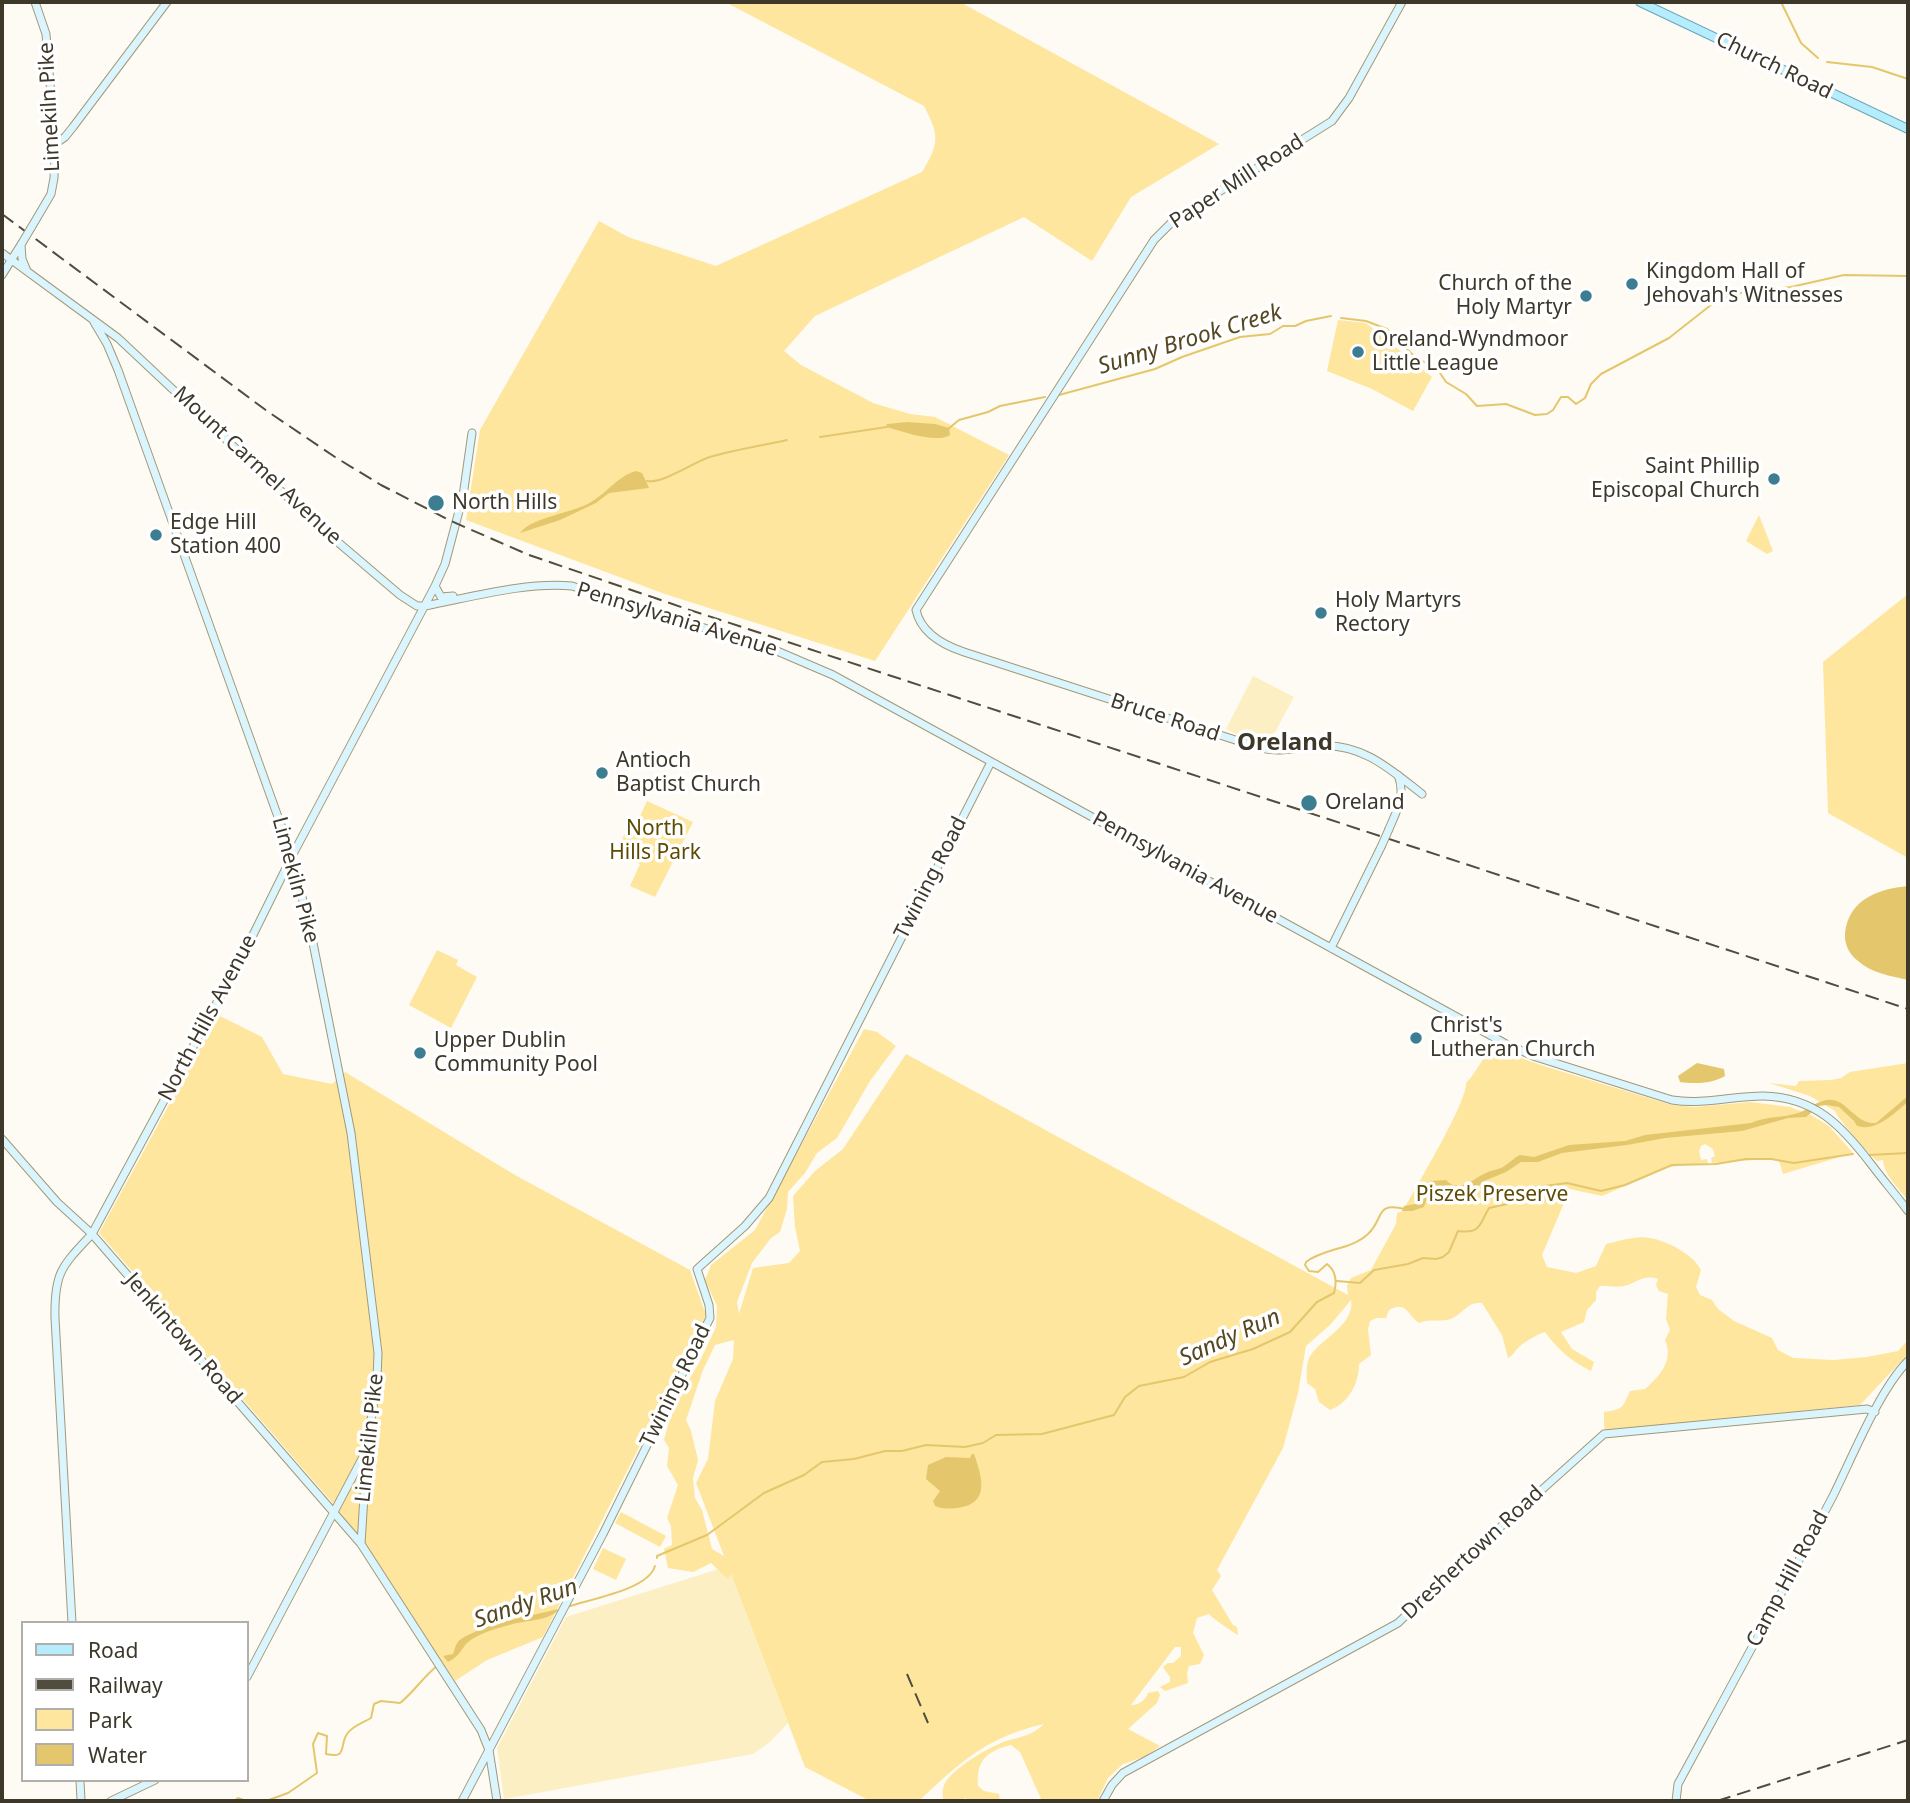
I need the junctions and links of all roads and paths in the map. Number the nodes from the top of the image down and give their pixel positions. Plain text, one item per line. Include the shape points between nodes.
1 (35, 2) edge
2 (167, 2) edge
3 (1402, 2) edge
4 (1640, 2) edge
5 (1908, 129) edge
6 (55, 144) junction
7 (22, 244) junction
8 (2, 253) edge
9 (12, 260) junction
10 (27, 271) junction
11 (2, 275) edge
12 (92, 318) junction
13 (472, 433) dead end
14 (435, 586) junction
15 (471, 597) junction
16 (425, 606) junction
17 (916, 614) joint
18 (991, 762) junction
19 (1397, 774) junction
20 (1422, 793) dead end
21 (292, 856) junction
22 (1331, 948) junction
23 (2, 1139) edge
24 (1908, 1211) edge
25 (92, 1234) junction
26 (1908, 1361) edge
27 (1871, 1411) junction
28 (367, 1448) junction
29 (334, 1513) junction
30 (360, 1544) junction
31 (72, 1621) edge
32 (248, 1675) edge
33 (489, 1750) junction
34 (80, 1782) edge
35 (151, 1782) edge
36 (81, 1801) edge
37 (111, 1801) edge
38 (462, 1801) edge
39 (497, 1801) edge
40 (1103, 1801) edge
41 (1676, 1801) edge

1 - 6 street, Limekiln Pike via 46,34
2 - 6 street via 73,127
3 - 17 street, Paper Mill Road via 1345,106 1332,121 1174,220 1154,240 917,604
4 - 5 main road, Church Road
6 - 7 street, Limekiln Pike, bridge via 51,194
7 - 9 street, Limekiln Pike
7 - 10 street
8 - 9 street
9 - 10 street, Limekiln Pike
9 - 11 street
10 - 12 street, Limekiln Pike
12 - 16 street, Mount Carmel Avenue via 323,529 400,595
12 - 21 street, Limekiln Pike via 118,370
13 - 14 street, North Hills Avenue via 463,496
14 - 15 street via 441,597
14 - 16 street, North Hills Avenue
15 - 16 street, Pennsylvania Avenue
15 - 18 street, Pennsylvania Avenue via 551,584 584,589 777,651 833,675
16 - 21 street, North Hills Avenue
17 - 19 street, Bruce Road via 937,640 977,657 1260,748 1336,746 1374,758
18 - 22 street, Pennsylvania Avenue
18 - 33 street, Twining Road via 769,1198 697,1269 710,1318
19 - 20 street, Bruce Road
19 - 22 street, bridge via 1401,801
21 - 25 street, North Hills Avenue
21 - 28 street, Limekiln Pike via 355,1164 378,1353
22 - 24 street, Pennsylvania Avenue via 1508,1045 1545,1060 1680,1101 1768,1096 1804,1104 1839,1124
23 - 25 street, Jenkintown Road
25 - 29 street, Jenkintown Road
25 - 31 street, North Hills Avenue via 64,1265 55,1296
26 - 27 street, Camp Hill Road
27 - 40 street, Dreshertown Road via 1604,1434 1398,1623 1123,1773
27 - 41 street, Camp Hill Road via 1804,1552 1678,1784
28 - 29 street
28 - 30 street, Limekiln Pike
29 - 30 street, Jenkintown Road
29 - 32 street
30 - 33 street via 443,1669
33 - 38 street, Twining Road
33 - 39 street
34 - 36 street
35 - 37 street

